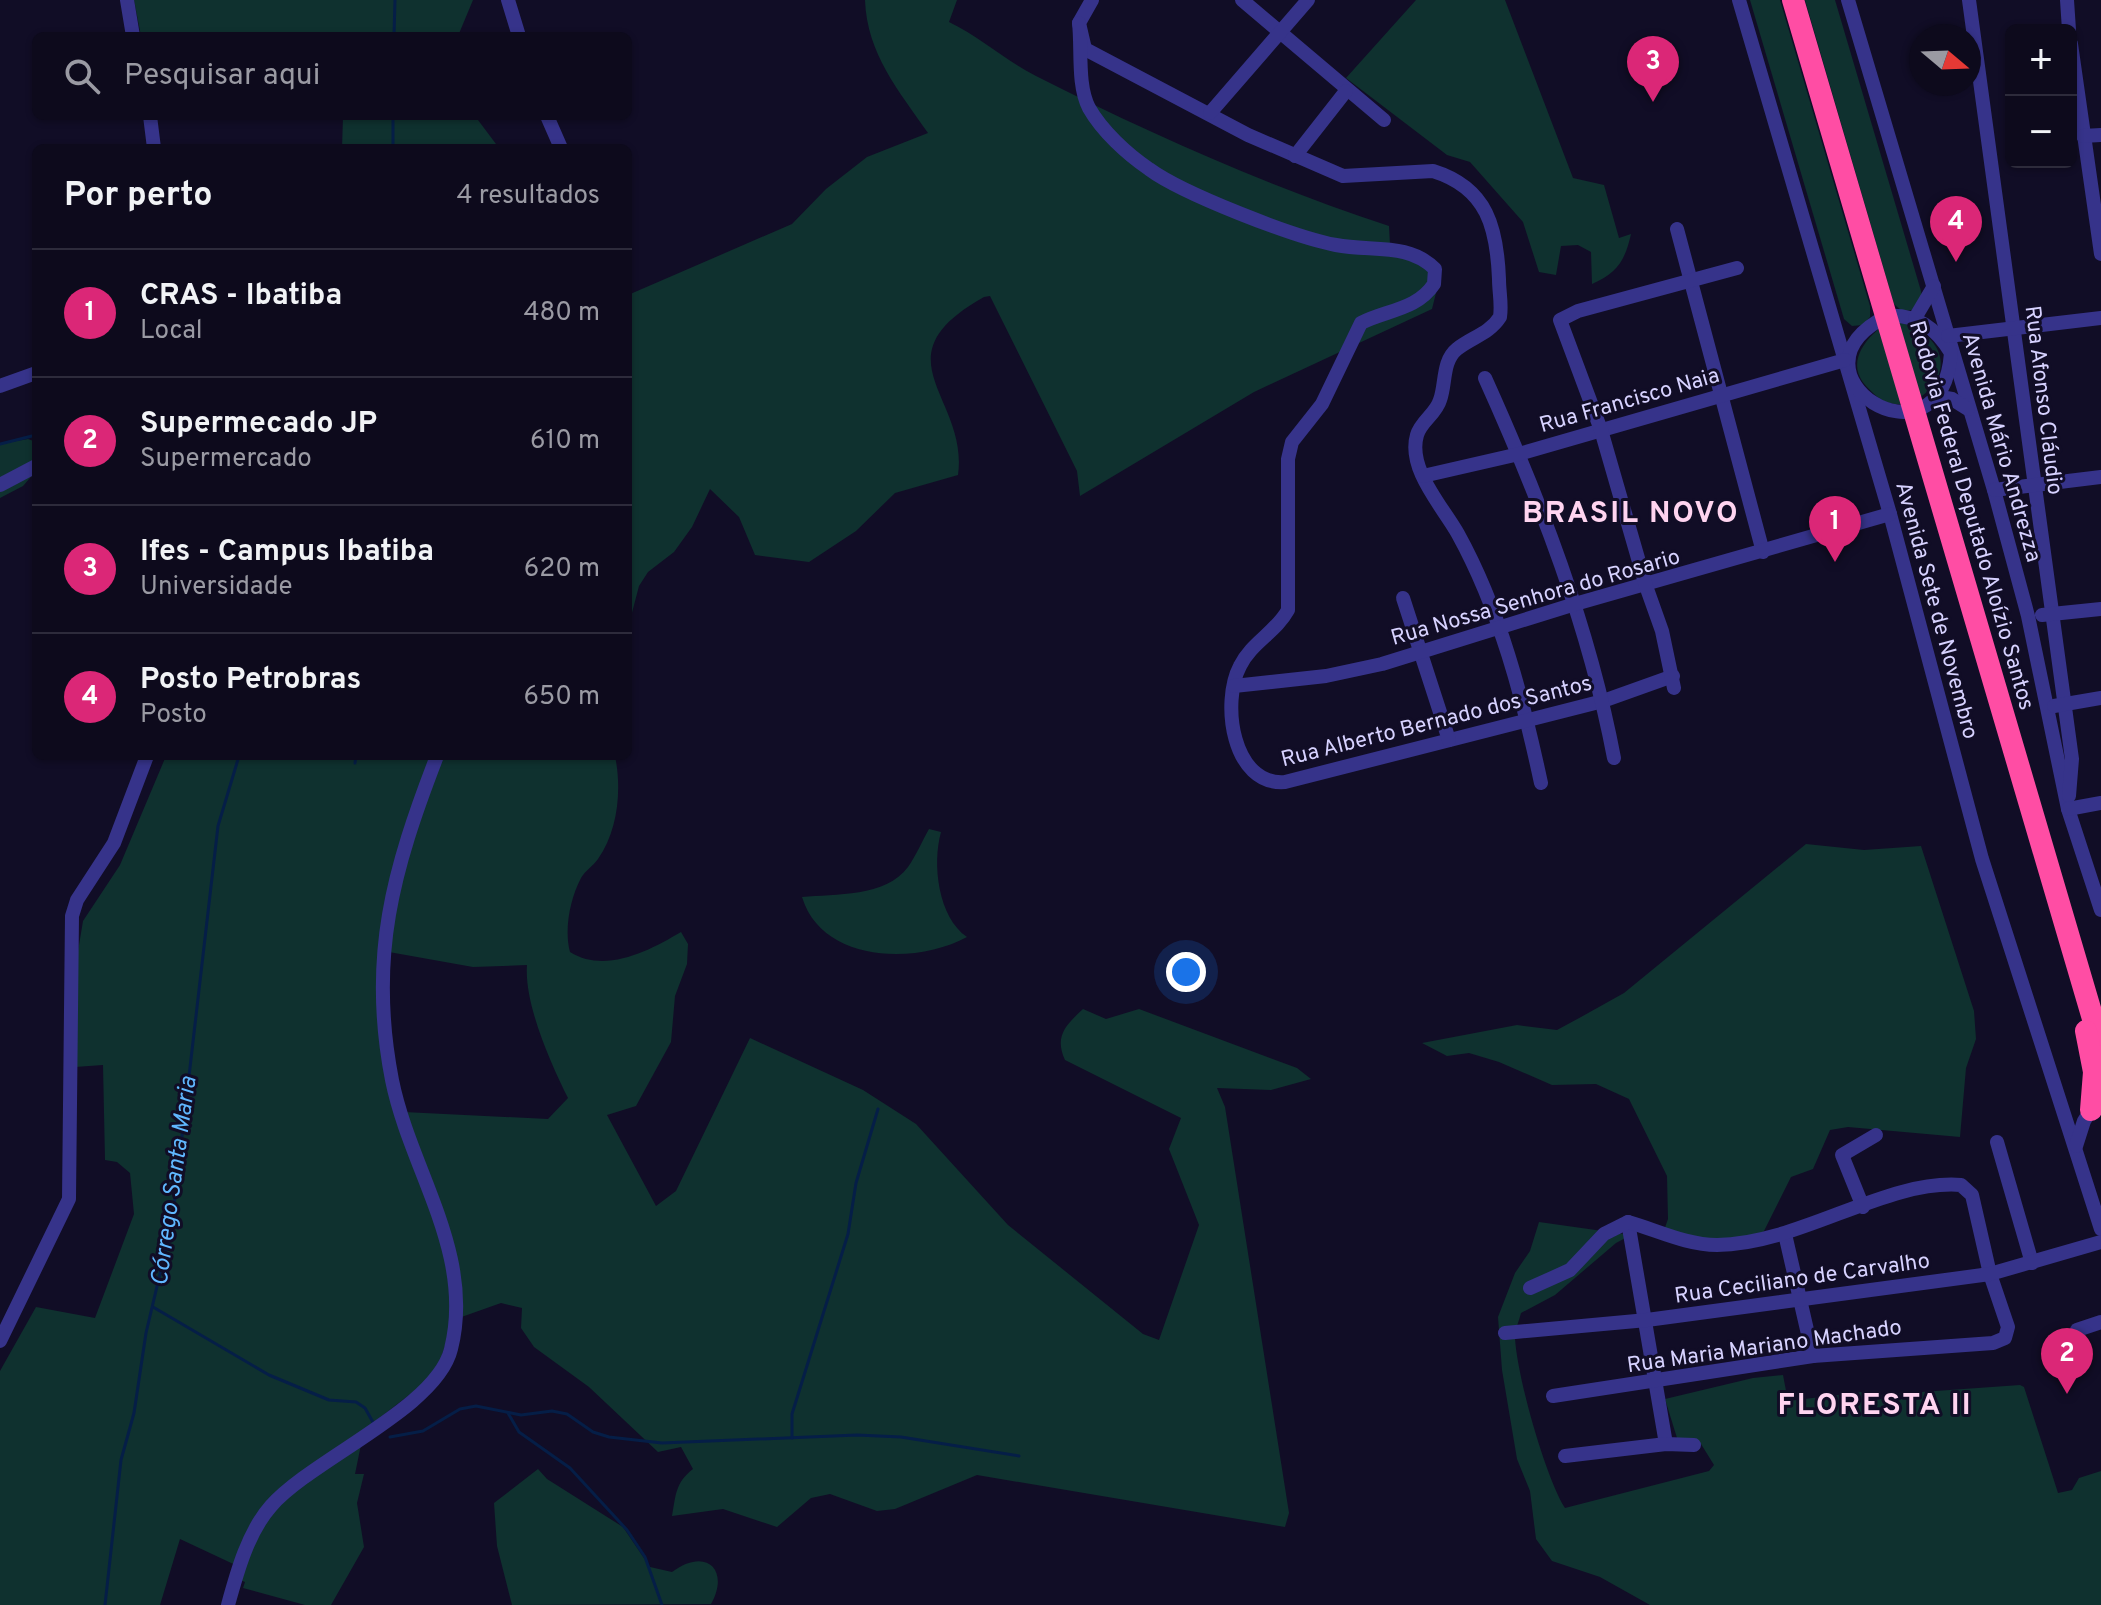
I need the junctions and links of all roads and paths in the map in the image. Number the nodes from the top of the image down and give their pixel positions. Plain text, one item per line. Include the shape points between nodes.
1 (127, 0) edge
2 (508, 0) edge
3 (1092, 0) edge
4 (1242, 0) edge
5 (1308, 0) edge
6 (1739, 0) edge
7 (1793, 0) edge
8 (1848, 0) edge
9 (1969, 0) edge
10 (2067, 0) edge
11 (1079, 23) junction
12 (2069, 24) edge
13 (132, 32) edge
14 (518, 32) edge
15 (1281, 34) junction
16 (2077, 90) edge
17 (1346, 91) junction
18 (1210, 113) junction
19 (150, 120) edge
20 (549, 120) edge
21 (1384, 120) dead end
22 (2101, 135) edge
23 (2083, 136) junction
24 (154, 144) edge
25 (559, 144) edge
26 (1295, 156) junction
27 (1677, 229) dead end
28 (2101, 254) edge
29 (1737, 268) dead end
30 (1690, 282) junction
31 (1934, 286) junction
32 (1887, 316) junction
33 (1915, 318) junction
34 (2101, 318) edge
35 (1835, 325) junction
36 (2014, 328) junction
37 (1864, 332) junction
38 (1948, 336) junction
39 (1951, 353) junction
40 (1845, 360) junction
41 (32, 374) edge
42 (1849, 377) junction
43 (1485, 378) dead end
44 (0, 386) edge
45 (1719, 396) junction
46 (1935, 396) junction
47 (1968, 409) junction
48 (1906, 410) junction
49 (1601, 430) junction
50 (1871, 450) junction
51 (1519, 454) junction
52 (32, 472) edge
53 (1423, 476) junction
54 (2101, 477) edge
55 (0, 485) edge
56 (2033, 487) junction
57 (1994, 490) junction
58 (1890, 514) junction
59 (1763, 552) junction
60 (1646, 586) junction
61 (1403, 598) dead end
62 (1575, 604) junction
63 (2101, 609) edge
64 (2051, 614) junction
65 (2028, 616) junction
66 (1499, 628) junction
67 (1418, 652) junction
68 (1234, 686) junction
69 (2101, 698) edge
70 (1603, 701) junction
71 (2063, 705) junction
72 (2048, 707) junction
73 (1528, 721) junction
74 (1449, 740) junction
75 (1614, 758) dead end
76 (145, 760) edge
77 (436, 760) edge
78 (1541, 783) dead end
79 (2101, 803) edge
80 (2068, 807) junction
81 (2101, 910) edge
82 (2087, 998) junction
83 (2101, 1046) edge
84 (2096, 1104) edge
85 (1876, 1135) dead end
86 (1997, 1142) dead end
87 (2076, 1146) junction
88 (1863, 1207) junction
89 (2100, 1220) edge
90 (1628, 1222) junction
91 (1785, 1234) junction
92 (2101, 1242) edge
93 (2032, 1263) junction
94 (1990, 1274) junction
95 (1530, 1288) dead end
96 (1801, 1298) junction
97 (1647, 1320) junction
98 (2101, 1322) edge
99 (2077, 1330) dead end
100 (1505, 1333) dead end
101 (0, 1341) edge
102 (1813, 1356) junction
103 (1655, 1382) junction
104 (1553, 1396) dead end
105 (1666, 1444) junction
106 (1694, 1445) dead end
107 (1565, 1456) dead end
108 (228, 1605) edge

1 - 13 street
2 - 14 street
3 - 11 street
4 - 15 street
5 - 15 street
6 - 35 street, Avenida Sete de Novembro
7 - 32 highway, Rodovia Federal Deputado Aloízio Santos
8 - 31 street, Avenida Mário Andrezza
9 - 36 street, Rua Afonso Cláudio
10 - 12 street
11 - 18 street via 1085,49 1099,59
11 - 68 street via 1089,108 1149,170 1303,235 1334,245 1405,251 1435,269 1434,284 1410,306 1361,323 1322,404 1292,442 1288,610 1245,656
15 - 17 street
15 - 18 street
16 - 23 street
17 - 21 street
17 - 26 street
18 - 26 street
19 - 24 street
20 - 25 street
22 - 23 street
23 - 28 street
26 - 53 street via 1343,176 1433,171 1463,185 1484,209 1497,242 1501,310 1495,324 1448,360 1440,403 1417,436
27 - 30 street
29 - 30 street
30 - 45 street
30 - 49 street via 1565,314 1560,320
31 - 33 street
31 - 38 street, Avenida Mário Andrezza
32 - 33 street
32 - 37 street
32 - 48 highway, Rodovia Federal Deputado Aloízio Santos
33 - 39 street via 1936,332
34 - 36 street
35 - 37 street
35 - 40 street, Avenida Sete de Novembro
36 - 38 street
36 - 56 street, Rua Afonso Cláudio
37 - 42 street via 1851,358
38 - 39 street, Avenida Mário Andrezza
39 - 46 street via 1947,376
39 - 47 street, Avenida Mário Andrezza
40 - 42 street, Avenida Sete de Novembro
40 - 45 street, Rua Francisco Naia
41 - 44 street
42 - 48 street via 1873,406
42 - 50 street, Avenida Sete de Novembro
43 - 51 street
45 - 49 street, Rua Francisco Naia
45 - 59 street
46 - 47 street
46 - 48 street
47 - 57 street, Avenida Mário Andrezza
48 - 50 street via 1886,414 1872,425
48 - 82 highway, Rodovia Federal Deputado Aloízio Santos
49 - 51 street, Rua Francisco Naia
49 - 60 street
50 - 58 street, Avenida Sete de Novembro
51 - 53 street, Rua Francisco Naia
51 - 62 street
52 - 55 street
53 - 66 street via 1459,535
54 - 56 street
56 - 57 street
56 - 64 street, Rua Afonso Cláudio
57 - 65 street, Avenida Mário Andrezza
58 - 59 street, Rua Nossa Senhora do Rosario
58 - 87 street, Avenida Sete de Novembro via 1982,859
59 - 60 street, Rua Nossa Senhora do Rosario
60 - 62 street, Rua Nossa Senhora do Rosario
60 - 70 street, Rua Alberto Bernado dos Santos via 1674,682
61 - 67 street
62 - 66 street, Rua Nossa Senhora do Rosario
62 - 70 street
63 - 64 street
64 - 65 street
64 - 71 street, Rua Afonso Cláudio
65 - 72 street, Avenida Mário Andrezza
66 - 67 street, Rua Nossa Senhora do Rosario
66 - 73 street
67 - 68 street, Rua Nossa Senhora do Rosario via 1353,671
67 - 74 street
68 - 74 street, Rua Alberto Bernado dos Santos via 1233,723 1241,757 1263,781 1285,782
69 - 71 street
70 - 73 street, Rua Alberto Bernado dos Santos
70 - 75 street
71 - 72 street
71 - 80 street, Rua Afonso Cláudio via 2073,777
72 - 80 street, Avenida Mário Andrezza
73 - 74 street, Rua Alberto Bernado dos Santos
73 - 78 street
76 - 101 street via 114,843 72,916 69,1199
77 - 108 street via 398,863 382,957 392,1080 438,1211 453,1275 451,1349 432,1384 269,1507 248,1545
79 - 80 street
80 - 81 street, Avenida Mário Andrezza
82 - 83 highway, Rodovia Federal Deputado Aloízio Santos
82 - 84 highway
84 - 87 street
85 - 88 street via 1842,1155
86 - 93 street
87 - 89 street, Avenida Sete de Novembro
88 - 91 street
88 - 94 street via 1920,1189 1961,1185 1972,1195
90 - 91 street via 1705,1245
90 - 95 street via 1604,1234 1570,1270
90 - 97 street
91 - 96 street
92 - 93 street, Rua Ceciliano de Carvalho
93 - 94 street, Rua Ceciliano de Carvalho
94 - 96 street, Rua Ceciliano de Carvalho
94 - 102 street, Rua Maria Mariano Machado via 2008,1334 1993,1343
96 - 97 street, Rua Ceciliano de Carvalho
96 - 102 street
97 - 100 street, Rua Ceciliano de Carvalho
97 - 103 street
98 - 99 street
102 - 103 street, Rua Maria Mariano Machado
103 - 104 street, Rua Maria Mariano Machado
103 - 105 street
105 - 106 street
105 - 107 street

